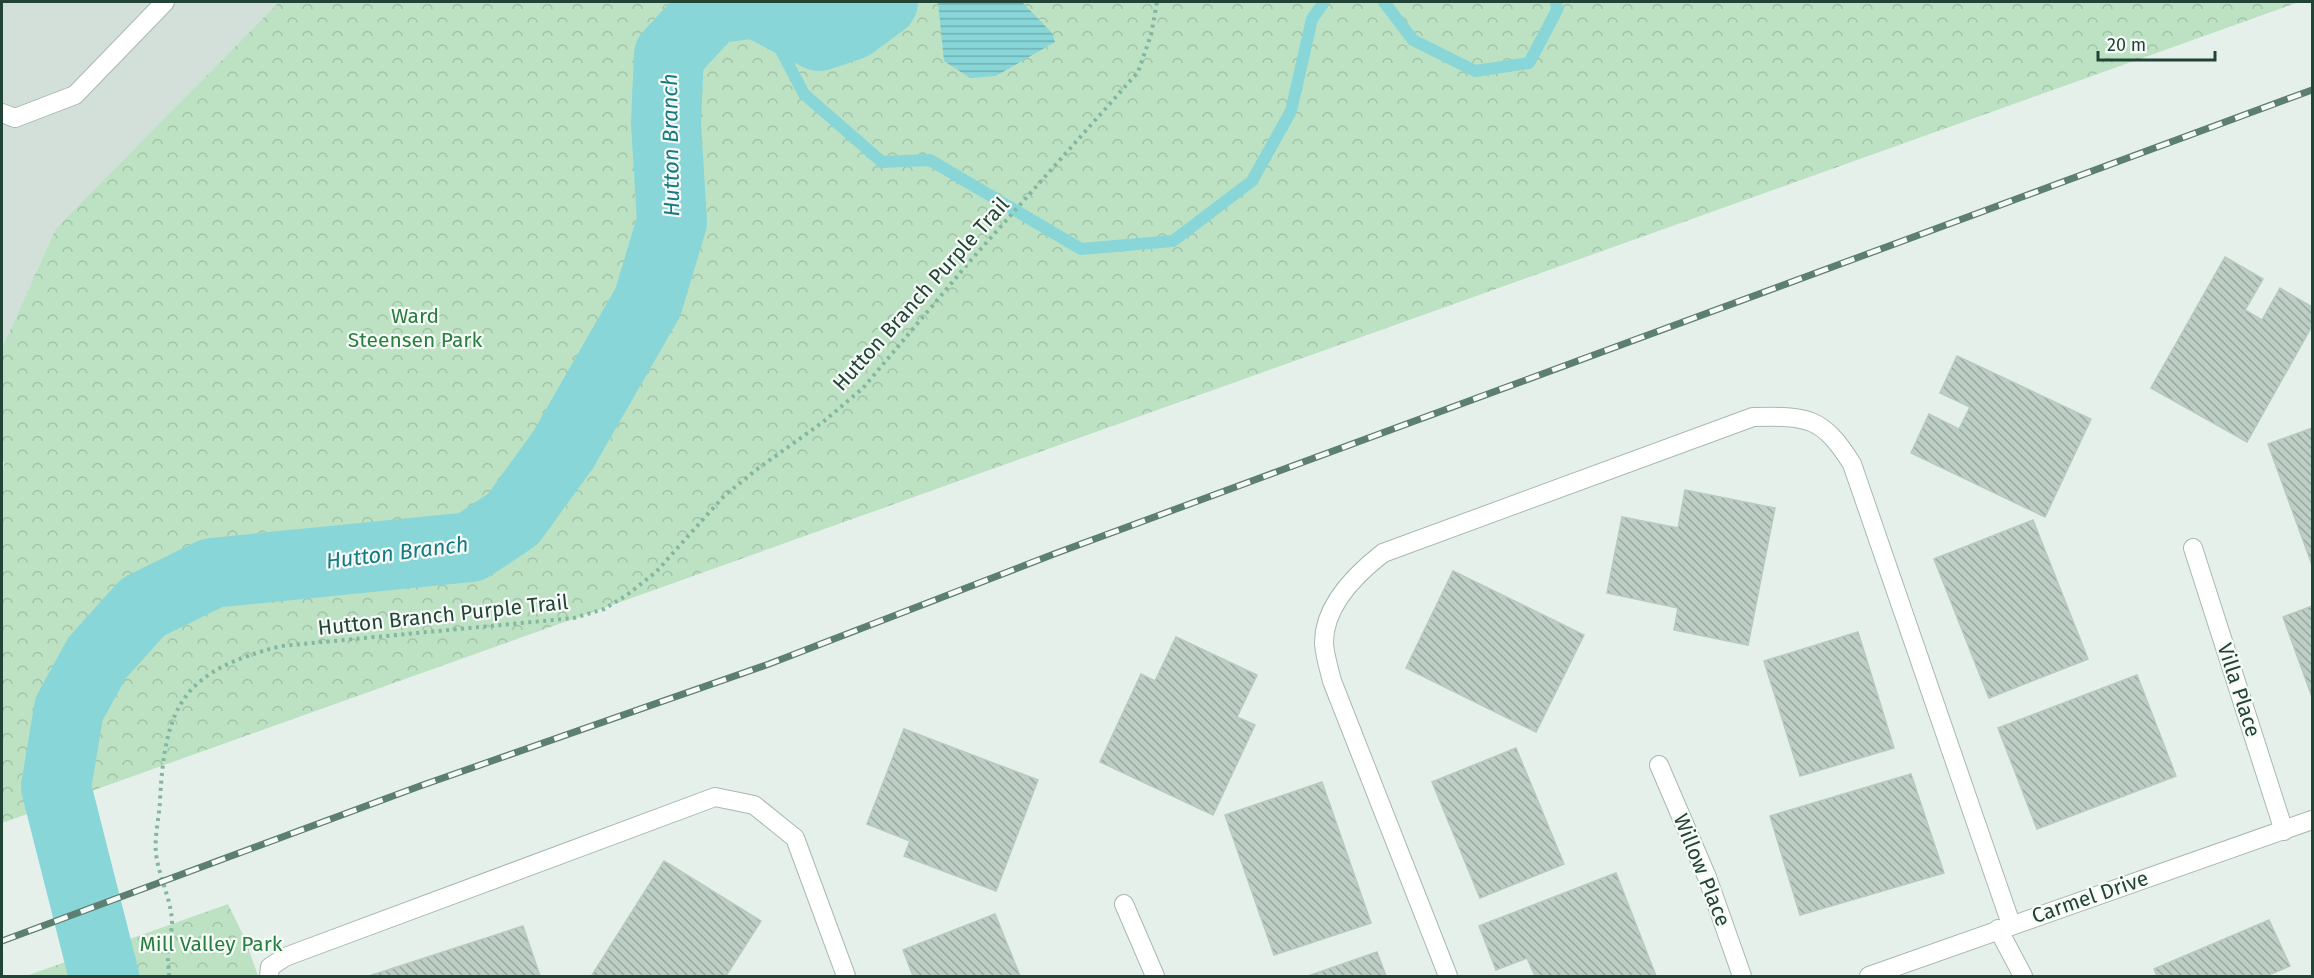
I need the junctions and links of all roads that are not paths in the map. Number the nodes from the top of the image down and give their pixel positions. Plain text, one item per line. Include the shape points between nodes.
1 (165, 2) edge
2 (2, 113) edge
3 (2193, 548) dead end
4 (1659, 765) dead end
5 (2313, 820) edge
6 (2284, 831) junction
7 (1124, 904) dead end
8 (2005, 927) junction
9 (270, 976) edge
10 (846, 976) edge
11 (1155, 976) edge
12 (1448, 976) edge
13 (1742, 976) edge
14 (1869, 976) edge
15 (2023, 976) edge

1 - 2 street via 75,95 15,118
3 - 6 street, Villa Place
4 - 13 street, Willow Place via 1707,877
5 - 6 street, Carmel Drive
6 - 8 street, Carmel Drive
7 - 11 street
8 - 12 street via 1852,464 1835,437 1811,419 1753,417 1383,553 1355,575 1333,608 1324,643 1332,681
8 - 14 street, Carmel Drive
8 - 15 street
9 - 10 street via 270,967 285,957 715,797 754,805 795,838

